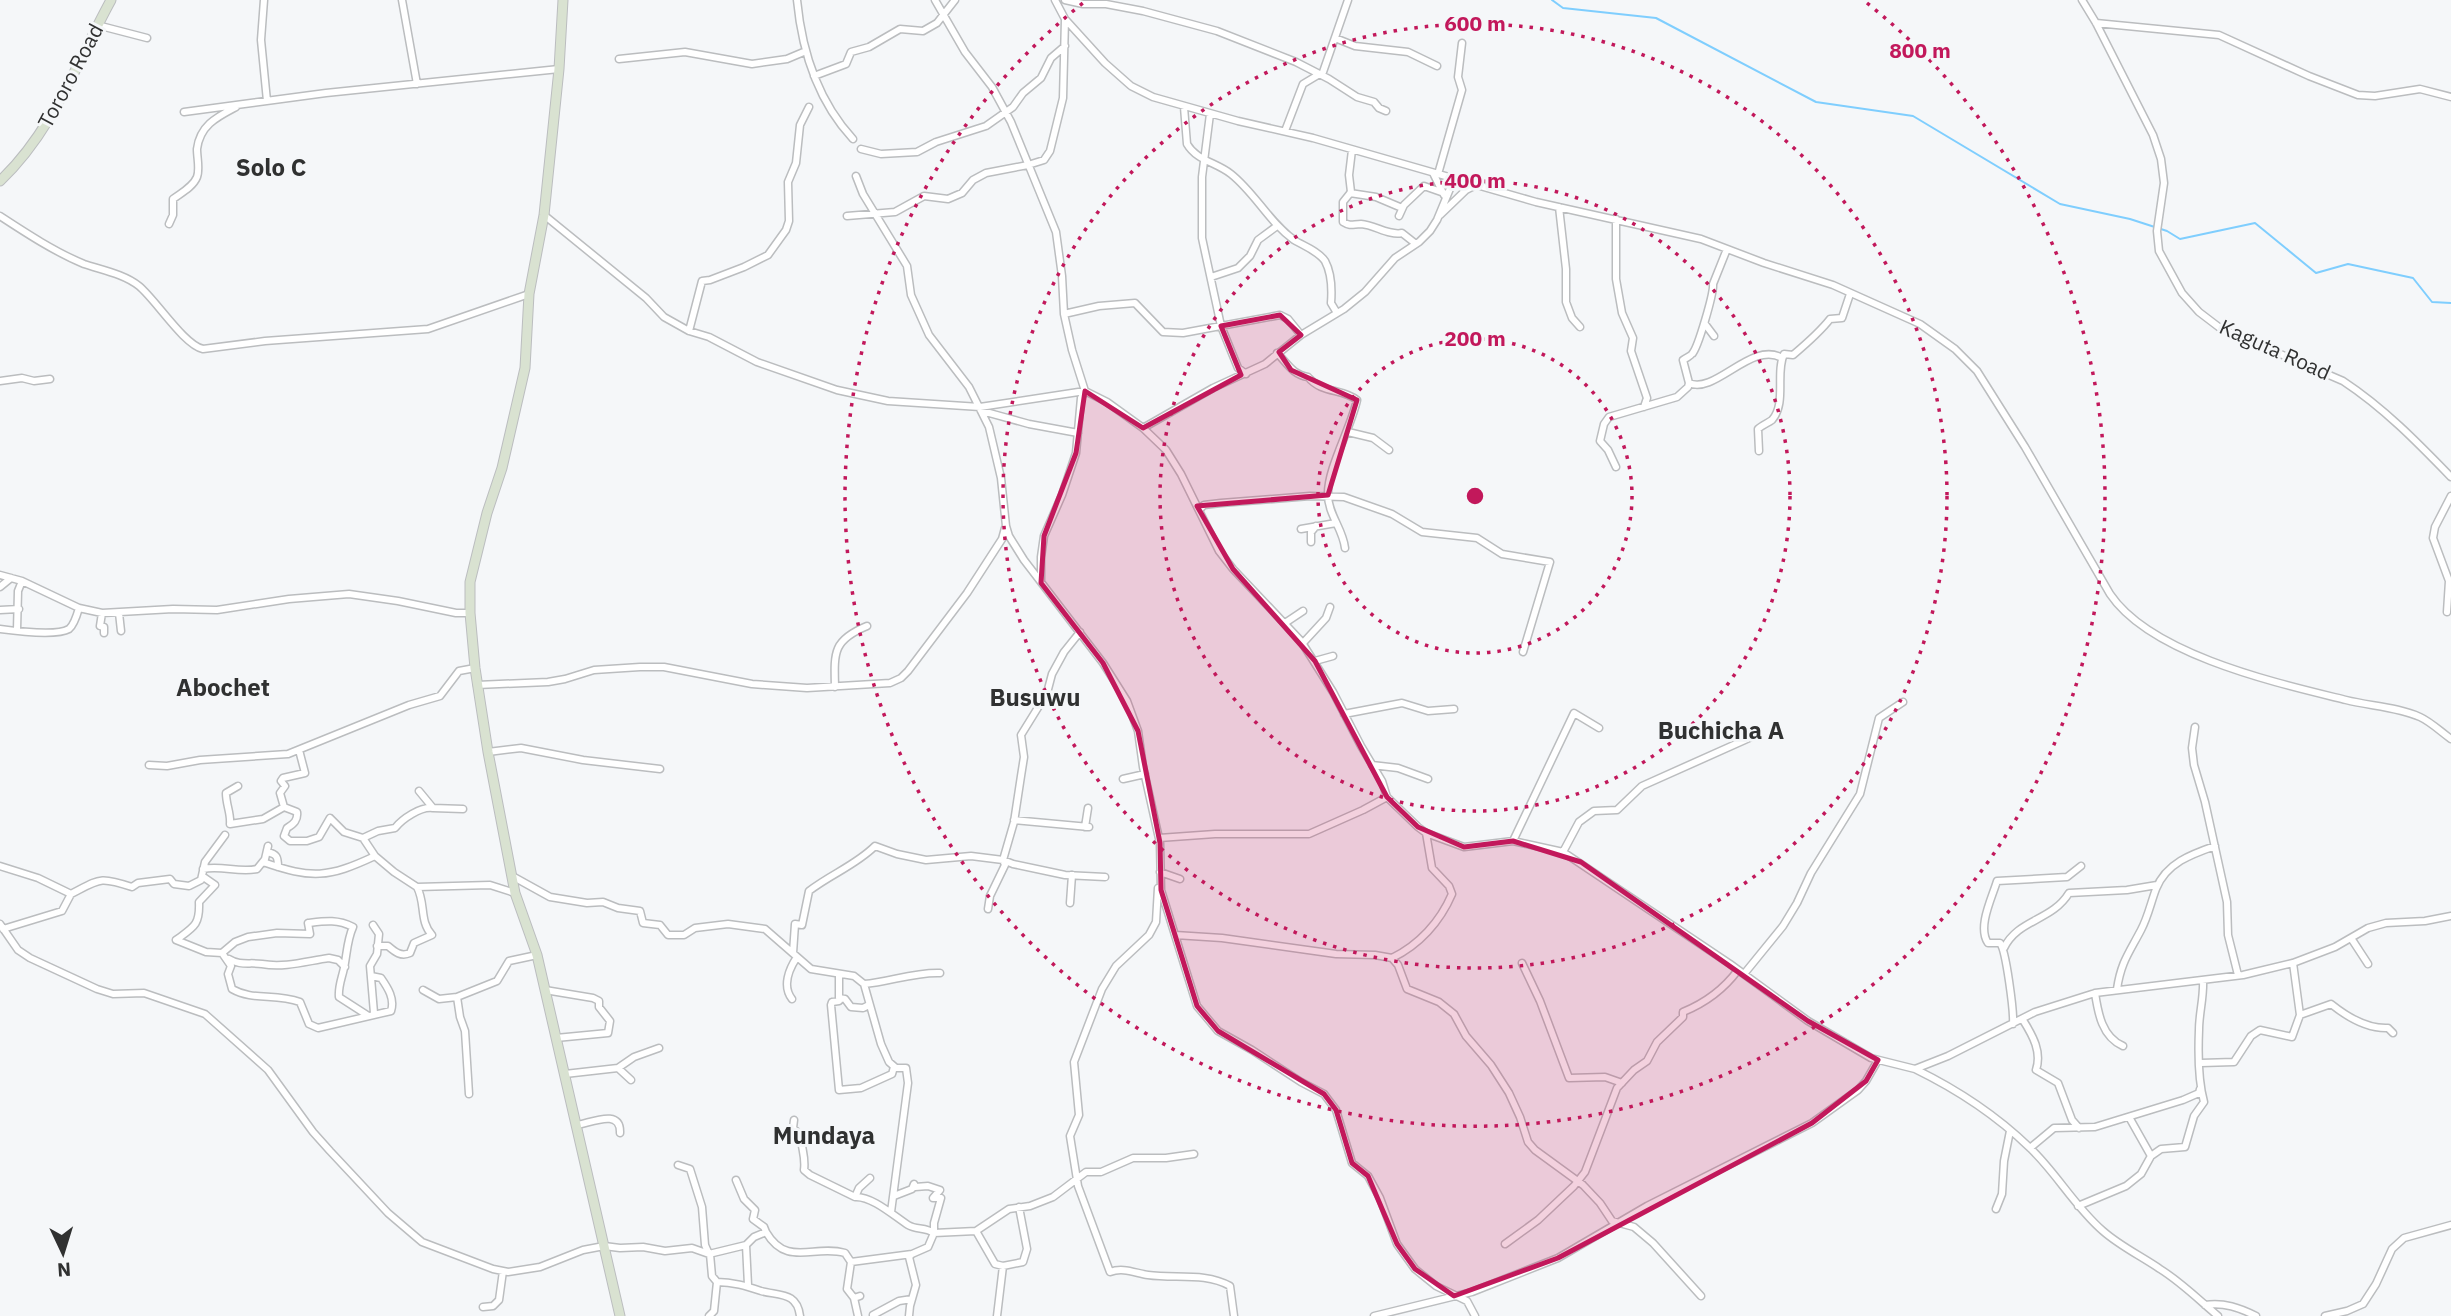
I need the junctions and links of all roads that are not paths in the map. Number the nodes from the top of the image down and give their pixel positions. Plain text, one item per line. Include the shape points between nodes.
1 (111, 0) edge
2 (264, 0) edge
3 (402, 0) edge
4 (563, 0) edge
5 (797, 0) edge
6 (935, 0) edge
7 (955, 0) edge
8 (1055, 0) edge
9 (1065, 0) edge
10 (1348, 0) edge
11 (2081, 0) edge
12 (943, 14) junction
13 (1065, 19) junction
14 (2096, 23) junction
15 (97, 25) junction
16 (147, 37) dead end
17 (1335, 38) junction
18 (1462, 43) dead end
19 (1065, 46) junction
20 (806, 51) junction
21 (619, 59) dead end
22 (1437, 66) dead end
23 (559, 69) junction
24 (814, 76) junction
25 (1320, 76) junction
26 (416, 85) junction
27 (2451, 97) edge
28 (267, 101) junction
29 (241, 104) junction
30 (810, 107) dead end
31 (1185, 107) junction
32 (1385, 110) dead end
33 (184, 112) dead end
34 (1004, 113) junction
35 (1210, 114) junction
36 (1285, 131) junction
37 (853, 139) dead end
38 (861, 149) dead end
39 (1352, 150) junction
40 (1205, 160) junction
41 (1028, 166) junction
42 (1436, 174) junction
43 (856, 176) dead end
44 (1454, 179) junction
45 (0, 180) edge
46 (1476, 185) junction
47 (1350, 193) junction
48 (1445, 197) junction
49 (1559, 207) junction
50 (544, 215) junction
51 (877, 215) junction
52 (1440, 215) junction
53 (0, 216) edge
54 (847, 216) dead end
55 (1616, 219) junction
56 (169, 224) dead end
57 (1277, 226) junction
58 (1416, 244) junction
59 (1727, 249) junction
60 (1211, 277) junction
61 (529, 294) junction
62 (1850, 294) junction
63 (1337, 313) junction
64 (1064, 314) junction
65 (1706, 324) junction
66 (1221, 326) junction
67 (1580, 327) dead end
68 (689, 331) junction
69 (1301, 335) junction
70 (1714, 336) dead end
71 (1278, 353) junction
72 (1782, 358) junction
73 (1246, 373) junction
74 (50, 379) dead end
75 (0, 381) edge
76 (1689, 383) junction
77 (1085, 391) junction
78 (1644, 407) junction
79 (981, 409) junction
80 (1143, 428) junction
81 (1348, 432) junction
82 (1078, 433) junction
83 (1389, 450) dead end
84 (1759, 451) dead end
85 (1616, 467) dead end
86 (2451, 477) edge
87 (1328, 495) junction
88 (2451, 496) edge
89 (1199, 510) junction
90 (1336, 523) junction
91 (1006, 526) junction
92 (1316, 526) junction
93 (1301, 529) dead end
94 (1311, 542) dead end
95 (1345, 548) dead end
96 (0, 575) edge
97 (11, 579) junction
98 (22, 581) junction
99 (1041, 583) junction
100 (0, 587) edge
101 (1330, 607) dead end
102 (79, 608) junction
103 (19, 609) junction
104 (0, 610) edge
105 (1303, 611) dead end
106 (2447, 612) dead end
107 (102, 613) junction
108 (119, 613) junction
109 (470, 613) junction
110 (1285, 623) junction
111 (867, 626) dead end
112 (0, 629) edge
113 (17, 630) junction
114 (121, 631) dead end
115 (1080, 632) junction
116 (104, 633) dead end
117 (1303, 643) junction
118 (1523, 652) dead end
119 (1333, 656) dead end
120 (1315, 661) junction
121 (475, 668) junction
122 (477, 685) junction
123 (835, 687) junction
124 (1903, 702) dead end
125 (1454, 709) dead end
126 (1345, 714) junction
127 (2195, 727) dead end
128 (1599, 728) dead end
129 (1756, 736) dead end
130 (2451, 738) edge
131 (299, 750) junction
132 (488, 752) junction
133 (149, 765) dead end
134 (1372, 765) junction
135 (660, 769) dead end
136 (1145, 774) junction
137 (1123, 779) dead end
138 (1428, 779) dead end
139 (238, 786) dead end
140 (419, 792) dead end
141 (1387, 797) junction
142 (284, 807) junction
143 (433, 808) junction
144 (1088, 808) dead end
145 (463, 809) dead end
146 (1014, 820) junction
147 (1426, 833) junction
148 (225, 835) dead end
149 (363, 838) junction
150 (1159, 838) junction
151 (1513, 841) junction
152 (2215, 846) junction
153 (1563, 852) junction
154 (375, 856) junction
155 (1003, 860) junction
156 (263, 862) junction
157 (0, 866) edge
158 (2081, 866) dead end
159 (278, 867) junction
160 (203, 872) junction
161 (1072, 875) junction
162 (1159, 875) junction
163 (512, 876) junction
164 (1105, 877) dead end
165 (1180, 879) dead end
166 (2157, 885) junction
167 (417, 887) junction
168 (515, 893) junction
169 (71, 894) junction
170 (1070, 904) dead end
171 (988, 909) dead end
172 (2451, 916) edge
173 (373, 925) dead end
174 (1, 926) edge
175 (1175, 935) junction
176 (2351, 938) junction
177 (377, 946) junction
178 (2004, 948) junction
179 (537, 955) junction
180 (795, 955) junction
181 (224, 956) junction
182 (1392, 958) junction
183 (1522, 962) dead end
184 (2293, 963) junction
185 (2368, 964) dead end
186 (345, 967) junction
187 (1741, 972) junction
188 (940, 973) dead end
189 (839, 975) junction
190 (2238, 975) junction
191 (371, 976) junction
192 (2203, 980) junction
193 (863, 984) junction
194 (2117, 989) junction
195 (423, 990) dead end
196 (545, 990) junction
197 (2095, 993) junction
198 (457, 997) junction
199 (792, 999) dead end
200 (839, 999) junction
201 (869, 1005) junction
202 (371, 1014) junction
203 (2300, 1015) junction
204 (2023, 1020) junction
205 (2013, 1024) junction
206 (2393, 1033) dead end
207 (556, 1038) junction
208 (2123, 1046) dead end
209 (659, 1048) dead end
210 (1878, 1060) junction
211 (2201, 1063) junction
212 (618, 1068) junction
213 (894, 1068) junction
214 (1915, 1069) junction
215 (565, 1074) junction
216 (631, 1080) dead end
217 (1622, 1083) junction
218 (2200, 1087) junction
219 (469, 1094) dead end
220 (2129, 1117) junction
221 (794, 1120) dead end
222 (577, 1125) junction
223 (2079, 1128) junction
224 (2010, 1131) junction
225 (620, 1133) dead end
226 (2030, 1148) junction
227 (1194, 1154) dead end
228 (2151, 1156) junction
229 (678, 1165) dead end
230 (870, 1178) dead end
231 (736, 1180) dead end
232 (1077, 1180) junction
233 (1578, 1181) junction
234 (894, 1195) junction
235 (855, 1196) junction
236 (2078, 1206) junction
237 (1019, 1207) junction
238 (1996, 1209) dead end
239 (891, 1212) junction
240 (1618, 1224) junction
241 (2451, 1225) edge
242 (976, 1231) junction
243 (766, 1232) junction
244 (934, 1233) junction
245 (1504, 1244) dead end
246 (746, 1245) junction
247 (604, 1246) junction
248 (710, 1254) junction
249 (912, 1254) junction
250 (851, 1262) junction
251 (1003, 1266) junction
252 (503, 1271) junction
253 (717, 1282) junction
254 (748, 1285) junction
255 (1454, 1296) junction
256 (1701, 1296) dead end
257 (912, 1298) junction
258 (2205, 1305) junction
259 (483, 1307) dead end
260 (620, 1316) edge
261 (709, 1316) edge
262 (800, 1316) edge
263 (858, 1316) edge
264 (873, 1316) edge
265 (909, 1316) edge
266 (998, 1316) edge
267 (1234, 1316) edge
268 (1374, 1316) edge
269 (1475, 1316) edge
270 (2218, 1316) edge
271 (2256, 1316) edge
272 (2325, 1316) edge

1 - 15 main road, Tororo Road
2 - 28 street via 261,40
3 - 26 street
4 - 23 main road
5 - 20 street
6 - 12 street
7 - 12 street
8 - 13 street
9 - 25 street via 1179,19 1265,49
10 - 17 street
11 - 14 street, Kaguta Road
12 - 24 street via 923,31 900,29 851,52 846,64
12 - 34 street
13 - 19 street
13 - 31 street via 1124,80 1153,97
14 - 27 street via 2219,35 2358,95 2420,89
14 - 86 street, Kaguta Road via 2153,135 2164,183 2159,251 2191,304 2230,334 2343,381 2383,410
15 - 16 street
15 - 45 main road, Tororo Road via 46,125
17 - 22 street via 1355,46 1408,52
17 - 25 street
18 - 42 street via 1458,77 1462,90
19 - 34 street via 1051,58 1041,78
19 - 41 street via 1063,99 1050,151 1044,160
20 - 21 street via 752,64 685,52
20 - 24 street
23 - 26 street
23 - 50 main road
24 - 37 street via 835,119
25 - 32 street
25 - 36 street via 1303,85
26 - 28 street
28 - 29 street
29 - 33 street
29 - 56 street via 204,129 197,148 197,176 173,199
30 - 68 street via 800,125 796,163 788,182 786,230 768,255 702,281
31 - 35 street
31 - 40 street via 1187,144
34 - 38 street via 986,126 917,152 881,154
34 - 41 street
35 - 36 street
35 - 40 street
36 - 39 street
39 - 42 street
39 - 47 street
40 - 57 street via 1231,173
40 - 60 street via 1202,238
41 - 51 street via 986,173 948,199 924,196 895,212
41 - 64 street via 1055,232
42 - 44 street
42 - 48 street
43 - 51 street
44 - 46 street
44 - 48 street
46 - 49 street
46 - 52 street
47 - 48 street via 1376,197 1401,212 1424,186
47 - 58 street via 1343,202 1343,222 1402,233
48 - 52 street
49 - 55 street
49 - 67 street via 1566,302
50 - 61 main road
50 - 68 street via 664,317
51 - 54 street
51 - 79 street via 906,266 911,295 929,335
52 - 58 street
53 - 61 street via 69,257 136,283 186,339 203,349 428,329
55 - 59 street
55 - 78 street via 1616,279 1622,313 1633,338 1631,351 1647,398
57 - 60 street via 1258,240 1238,268
57 - 63 street via 1325,261 1331,303
58 - 63 street
59 - 62 street
59 - 65 street via 1713,285
60 - 66 street
61 - 109 main road via 525,368 470,582
62 - 72 street via 1842,318 1830,319 1797,352
62 - 130 street via 1920,324 1977,371 2110,594 2123,613 2140,626 2233,669 2421,718
63 - 69 street
64 - 66 street via 1135,303 1163,332
64 - 77 street
65 - 70 street
65 - 76 street via 1695,350 1683,360
66 - 69 street via 1280,315
66 - 73 street via 1238,369
68 - 79 street via 757,362 858,396
69 - 71 street
71 - 73 street
71 - 81 street via 1301,376 1357,400
72 - 76 street via 1765,354 1708,381
72 - 84 street via 1777,410 1771,421 1758,429
73 - 80 street
74 - 75 street
76 - 78 street via 1676,397
77 - 79 street
77 - 80 street
77 - 82 street
78 - 85 street via 1614,415 1604,424 1600,441
79 - 82 street
79 - 91 street via 999,468
80 - 89 street via 1166,450
81 - 83 street via 1373,438
81 - 87 street
82 - 99 street via 1076,453 1044,536
87 - 89 street via 1221,503
87 - 90 street
87 - 118 street via 1364,502 1422,532 1477,538 1502,554 1550,562
88 - 106 street via 2433,538 2449,581
89 - 110 street via 1226,560
90 - 92 street
90 - 95 street
91 - 99 street
91 - 123 street via 967,593 901,678
92 - 93 street
92 - 94 street
96 - 97 street
97 - 98 street
97 - 100 street
98 - 102 street
98 - 103 street
99 - 115 street
101 - 117 street
102 - 107 street
102 - 113 street via 67,629
103 - 104 street
103 - 113 street
105 - 110 street
107 - 108 street
107 - 116 street
108 - 109 street via 217,610 349,594
108 - 114 street
109 - 121 main road
110 - 117 street
111 - 123 street via 839,642
112 - 113 street
115 - 136 street via 1126,701 1138,730
115 - 146 street via 1064,652 1047,693 1021,735 1024,757
117 - 120 street
119 - 120 street
120 - 126 street
121 - 122 main road
121 - 131 street via 460,671 440,696
122 - 123 street via 548,682 594,670 664,667 752,684
122 - 132 main road
124 - 187 street via 1879,718 1860,794 1797,903 1783,926
125 - 126 street via 1428,711 1402,703
126 - 134 street
127 - 152 street via 2194,765
128 - 151 street via 1574,713
129 - 153 street via 1642,786 1618,810 1594,811 1579,822
131 - 133 street
131 - 142 street via 305,773 281,781
132 - 135 street via 521,748
132 - 163 main road
134 - 138 street
134 - 141 street
136 - 137 street
136 - 150 street
139 - 142 street via 226,793 230,824 263,820
140 - 143 street
141 - 147 street
141 - 150 street via 1309,834
142 - 149 street via 297,812 284,836 290,841 318,837 330,818 344,832
143 - 145 street
143 - 149 street via 426,807 396,828
144 - 146 street via 1087,827
146 - 155 street
147 - 151 street via 1464,847
147 - 182 street via 1432,868 1452,894 1420,941
148 - 160 street
149 - 154 street
150 - 162 street
151 - 153 street
152 - 166 street via 2187,856
152 - 190 street
153 - 187 street
154 - 159 street via 326,875
154 - 167 street
155 - 161 street
155 - 171 street
155 - 180 street via 971,856 926,860 875,846 861,860 809,891 802,925 795,924
156 - 159 street
156 - 159 street via 268,849 278,858
156 - 160 street via 252,870
157 - 169 street
158 - 178 street via 2067,877 1997,881 1985,936 1988,943 2000,943
160 - 169 street via 196,884 189,886 170,879 132,887 104,878
160 - 181 street via 215,886 199,902 197,923 176,940
161 - 164 street
161 - 170 street
162 - 165 street
162 - 175 street
162 - 232 street via 1156,922 1149,935 1116,966 1102,989 1074,1062 1079,1115 1070,1136
163 - 168 main road
163 - 180 street via 550,897 640,911 643,923 660,925 668,935 718,925 765,929
166 - 178 street via 2069,893 2043,918 2009,936
166 - 194 street via 2143,927 2121,965
167 - 168 street via 491,885
167 - 177 street via 423,897 423,922 432,935 414,943 407,954
168 - 179 main road
169 - 174 street via 62,911
172 - 176 street via 2386,923
173 - 177 street via 379,934
174 - 252 street via 18,950 30,958 97,989 144,993 205,1014 268,1070 313,1132 404,1227 422,1242
175 - 182 street
175 - 255 street via 1197,1006 1218,1031 1324,1094 1336,1110 1352,1163 1368,1176 1380,1198 1396,1244 1415,1269
176 - 184 street
176 - 185 street
177 - 191 street
178 - 205 street
179 - 196 main road
179 - 198 street via 509,961 496,981
180 - 189 street via 811,969
180 - 199 street via 787,985
181 - 186 street via 235,963 270,967 330,958
181 - 186 street via 235,942 248,937 310,934 308,923 334,920 353,927
181 - 202 street via 231,966 232,989 244,996 277,996 300,1002 309,1024 318,1028
182 - 233 street via 1406,989 1439,1002 1454,1014 1509,1093 1528,1142
183 - 217 street via 1569,1078 1605,1077
184 - 190 street
184 - 203 street
186 - 202 street via 338,997
187 - 210 street via 1808,1021
187 - 217 street via 1683,1012 1647,1061
188 - 193 street
189 - 193 street via 854,976
189 - 200 street
190 - 192 street
191 - 202 street
191 - 202 street via 381,978 393,1006 389,1012
192 - 194 street
192 - 211 street
193 - 201 street
194 - 197 street
195 - 198 street via 439,999
196 - 207 main road
196 - 207 street via 593,998 610,1021 608,1033
197 - 204 street
197 - 208 street via 2103,1026
198 - 219 street via 465,1031
200 - 201 street via 845,999 850,1007
200 - 213 street via 831,1005 839,1090 861,1088 892,1074
201 - 213 street
203 - 206 street via 2331,1004 2346,1016
203 - 211 street via 2292,1037 2260,1030 2234,1062
204 - 205 street
204 - 223 street via 2039,1054 2036,1070 2058,1083
205 - 214 street
207 - 215 main road
209 - 212 street
210 - 214 street
210 - 240 street via 1858,1090 1812,1123
211 - 218 street
212 - 215 street
212 - 216 street
213 - 234 street via 906,1068 908,1083
214 - 224 street via 1952,1088
215 - 222 main road
217 - 233 street
218 - 220 street via 2199,1093 2183,1100
218 - 228 street via 2204,1102 2194,1116 2185,1147
220 - 223 street
220 - 228 street
221 - 235 street via 793,1128 805,1151 804,1170
222 - 225 street via 610,1118 617,1121
222 - 247 main road
223 - 226 street via 2054,1128
224 - 226 street
224 - 238 street
226 - 236 street
227 - 232 street via 1133,1158 1101,1172 1086,1172
228 - 236 street via 2141,1174 2126,1186
229 - 248 street via 690,1169
230 - 235 street
231 - 243 street via 755,1210 753,1219
232 - 237 street via 1053,1197
232 - 267 street via 1110,1272 1120,1269 1222,1282 1230,1286
233 - 240 street
233 - 245 street via 1538,1220
234 - 239 street
234 - 244 street via 914,1184 940,1190 933,1198 941,1198
235 - 239 street
236 - 258 street via 2101,1230 2177,1280
237 - 242 street
237 - 251 street via 1026,1256 1023,1262
239 - 244 street via 908,1226
240 - 255 street via 1558,1258
240 - 256 street via 1644,1235
241 - 272 street via 2404,1238 2392,1249 2363,1304
242 - 244 street
242 - 251 street via 992,1262
243 - 246 street
243 - 250 street via 790,1253 837,1250 848,1254
244 - 249 street via 928,1247
246 - 248 street
246 - 254 street
247 - 248 street via 665,1251 692,1248
247 - 252 street via 528,1270
247 - 260 main road
248 - 253 street
249 - 250 street
249 - 257 street via 909,1260 916,1285
250 - 263 street via 848,1289 857,1297
251 - 266 street
252 - 259 street via 499,1300
253 - 254 street
253 - 261 street via 715,1311
254 - 262 street via 787,1295 797,1303
255 - 268 street
255 - 269 street via 1467,1301
257 - 264 street
257 - 265 street
258 - 270 street
258 - 271 street via 2239,1307
263 - 264 street

